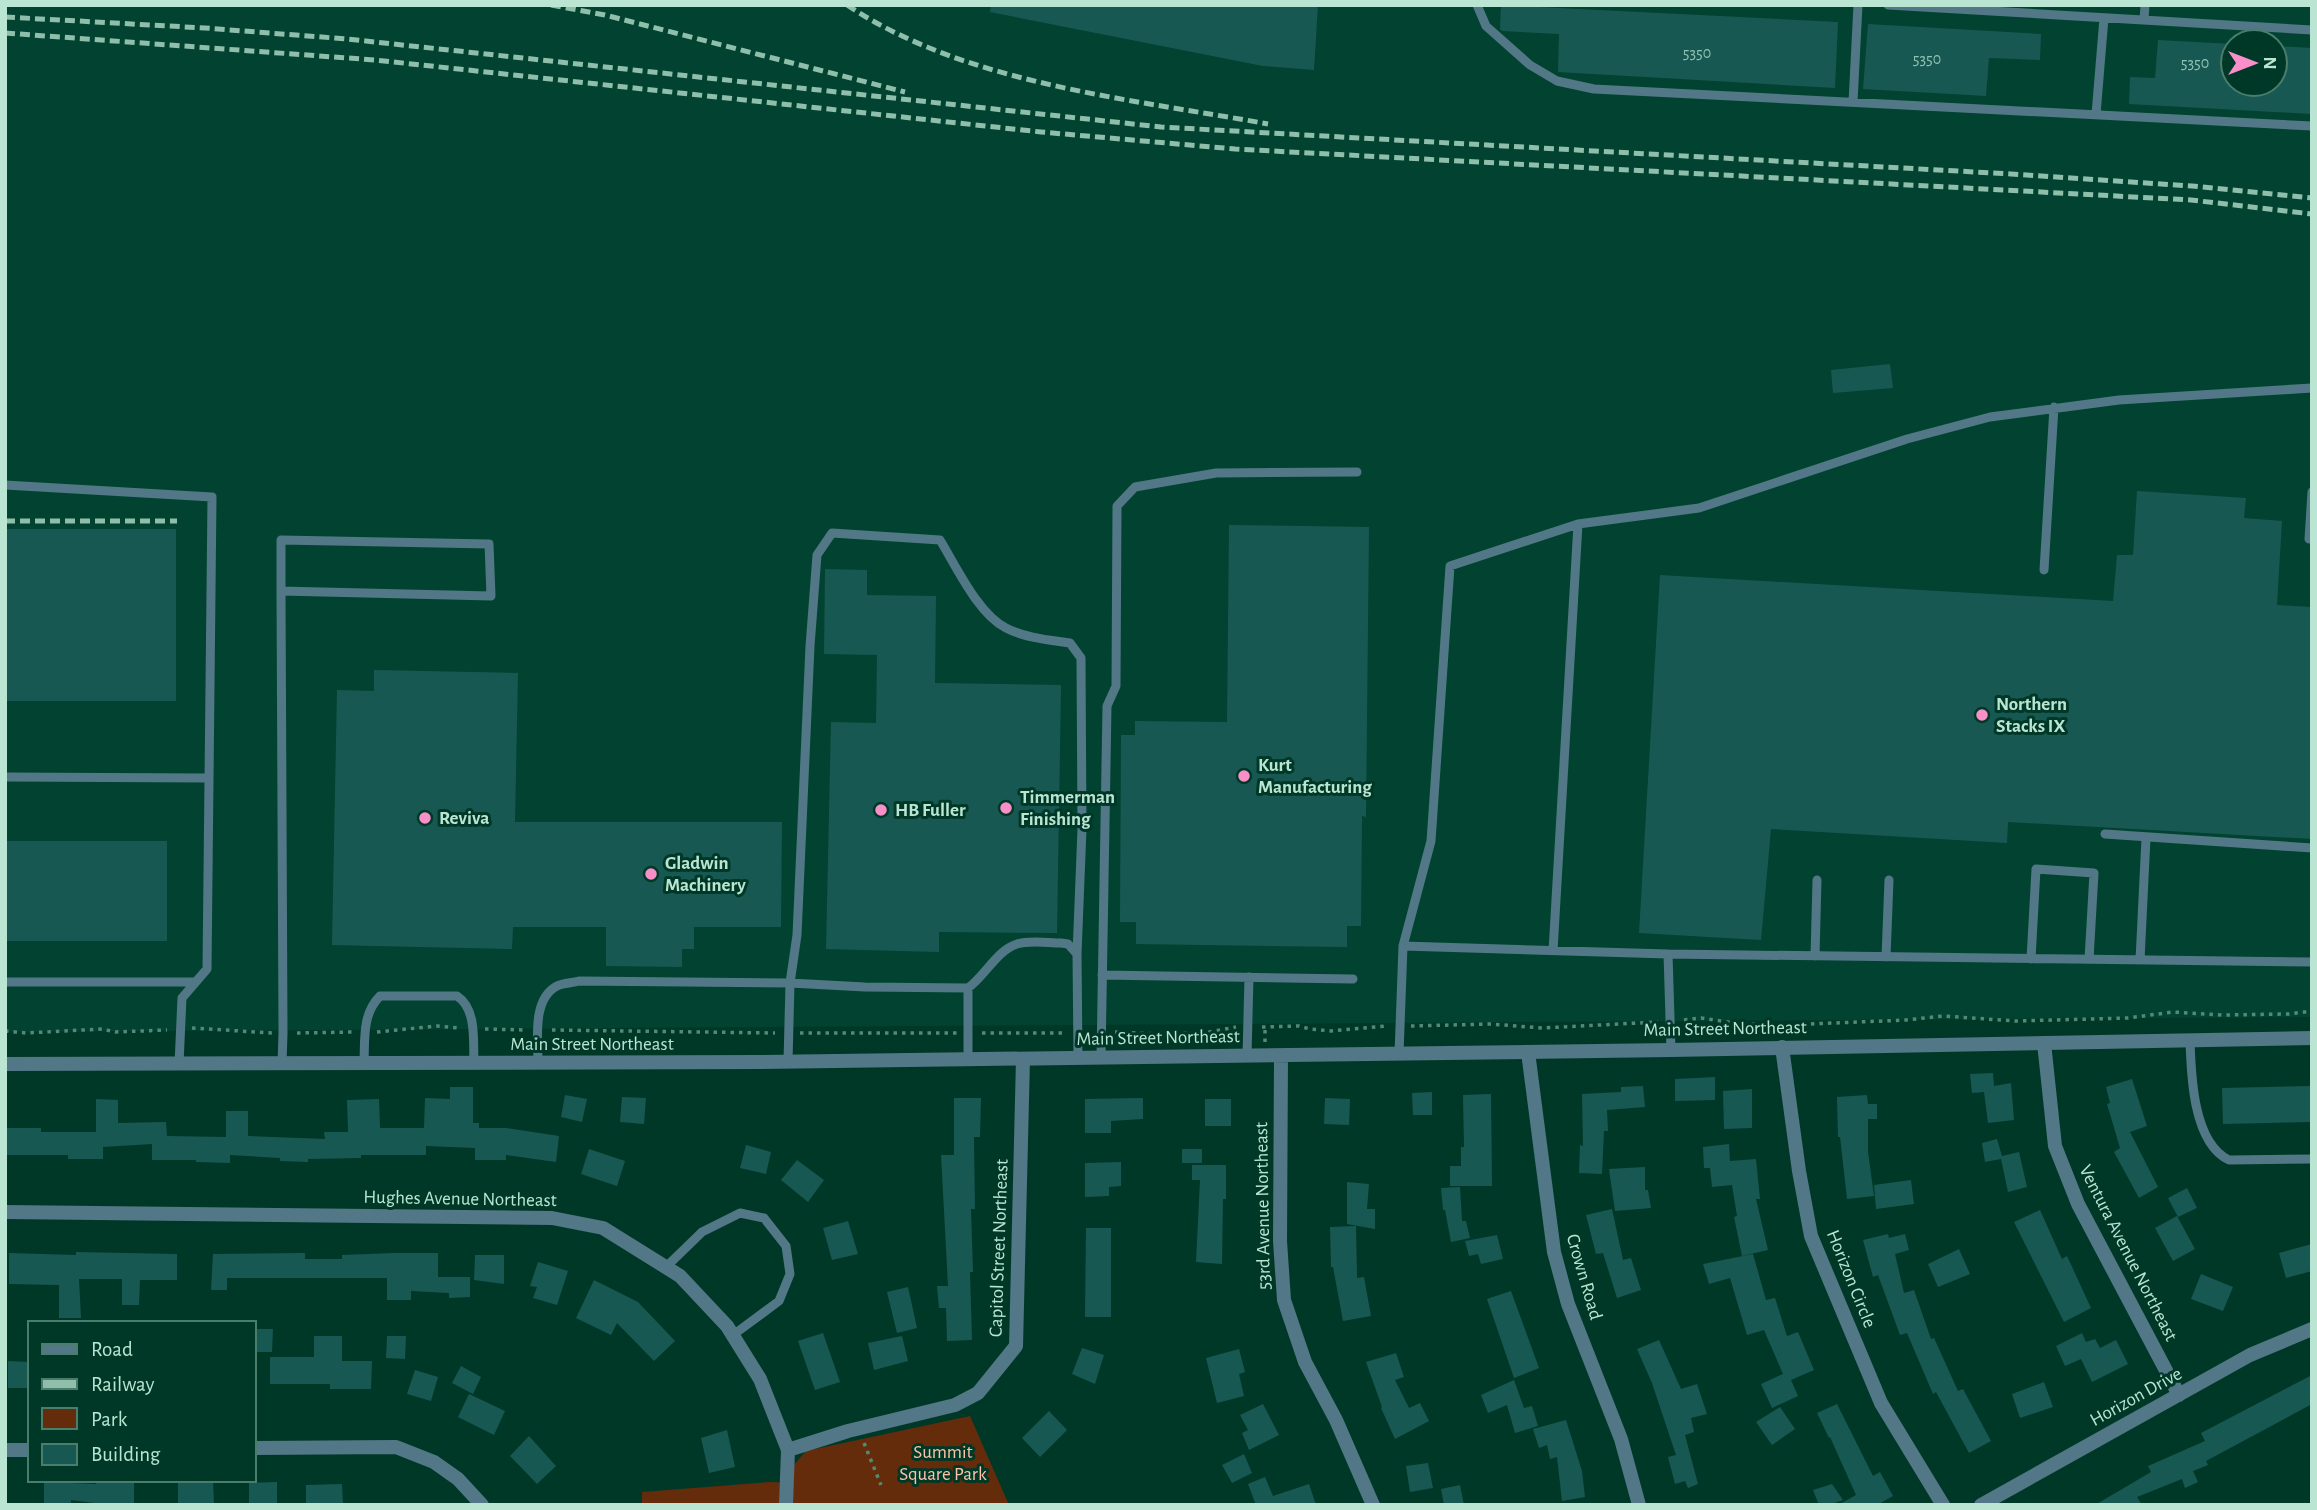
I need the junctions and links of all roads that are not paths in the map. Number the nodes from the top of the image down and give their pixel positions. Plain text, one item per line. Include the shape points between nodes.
1 (1477, 5) edge
2 (1858, 5) edge
3 (1888, 5) edge
4 (2145, 5) edge
5 (2104, 18) junction
6 (2144, 20) junction
7 (2312, 30) edge
8 (1853, 102) junction
9 (2096, 114) junction
10 (2312, 126) edge
11 (2312, 388) edge
12 (2054, 407) junction
13 (1357, 472) dead end
14 (5, 485) edge
15 (2312, 492) edge
16 (1578, 524) junction
17 (2309, 539) dead end
18 (2045, 570) dead end
19 (281, 590) junction
20 (5, 777) edge
21 (209, 778) junction
22 (2105, 834) dead end
23 (2146, 838) junction
24 (2312, 848) edge
25 (1817, 880) dead end
26 (1889, 880) dead end
27 (1403, 946) junction
28 (1553, 951) junction
29 (1077, 954) junction
30 (1668, 954) junction
31 (1815, 956) junction
32 (1886, 957) junction
33 (2031, 959) junction
34 (2089, 959) junction
35 (2140, 960) junction
36 (2312, 962) edge
37 (1102, 975) junction
38 (1250, 977) junction
39 (1353, 979) dead end
40 (5, 982) edge
41 (195, 982) junction
42 (790, 983) junction
43 (968, 988) junction
44 (2312, 1038) edge
45 (2190, 1040) junction
46 (2045, 1043) junction
47 (1782, 1048) junction
48 (1671, 1050) junction
49 (1528, 1052) junction
50 (1399, 1054) junction
51 (1247, 1056) junction
52 (1281, 1056) junction
53 (1078, 1058) junction
54 (1101, 1058) junction
55 (1023, 1059) junction
56 (968, 1060) junction
57 (788, 1062) junction
58 (364, 1063) junction
59 (474, 1063) junction
60 (538, 1063) junction
61 (5, 1064) edge
62 (179, 1064) junction
63 (282, 1064) junction
64 (2312, 1159) edge
65 (5, 1212) edge
66 (665, 1268) junction
67 (2312, 1329) edge
68 (733, 1335) junction
69 (2179, 1395) junction
70 (256, 1448) edge
71 (5, 1450) edge
72 (28, 1450) edge
73 (788, 1450) junction
74 (482, 1505) edge
75 (786, 1505) edge
76 (1373, 1505) edge
77 (1639, 1505) edge
78 (1943, 1505) edge
79 (1981, 1505) edge

1 - 8 lane via 1486,26 1530,65 1557,81 1594,89
2 - 8 lane
3 - 5 lane
4 - 6 lane
5 - 6 lane
5 - 9 lane
6 - 7 lane
8 - 9 lane
9 - 10 lane
11 - 12 lane
12 - 16 lane via 1990,417 1907,439 1699,508
12 - 18 lane
13 - 37 lane via 1216,473 1135,487 1117,506 1116,686 1107,706
14 - 21 lane via 212,497
15 - 17 lane
16 - 27 lane via 1450,566 1431,841
16 - 28 lane
19 - 19 lane via 281,540 489,544 491,596
19 - 63 lane
20 - 21 lane
21 - 41 lane via 207,969
22 - 23 lane
23 - 24 lane
23 - 35 lane
25 - 31 lane
26 - 32 lane
27 - 28 lane
27 - 50 lane
28 - 30 lane
29 - 42 lane via 1081,658 1070,643 1004,627 984,610 940,540 832,533 817,555 797,935
29 - 43 lane via 1068,944 1018,944
29 - 53 lane
30 - 31 lane
30 - 48 lane
31 - 32 lane
32 - 33 lane
33 - 34 lane
33 - 34 lane via 2036,869 2094,873
34 - 35 lane
35 - 36 lane
37 - 38 lane
37 - 54 lane
38 - 39 lane
38 - 51 lane
40 - 41 lane
41 - 62 lane via 182,998
42 - 43 lane
42 - 57 lane
42 - 60 lane via 579,981 558,985 546,994 539,1014
43 - 56 lane
44 - 45 street, Main Street Northeast
45 - 46 street, Main Street Northeast
45 - 64 lane via 2194,1099 2221,1156 2229,1160
46 - 47 street, Main Street Northeast
46 - 69 street, Ventura Avenue Northeast via 2055,1146 2078,1203
47 - 48 street, Main Street Northeast
47 - 78 street, Horizon Circle via 1811,1236 1881,1403
48 - 49 street, Main Street Northeast
49 - 50 street, Main Street Northeast
49 - 77 street, Crown Road via 1554,1252 1568,1304 1621,1439
50 - 52 street, Main Street Northeast
51 - 52 street, Main Street Northeast
51 - 54 street, Main Street Northeast
52 - 76 street, 53rd Avenue Northeast via 1284,1300 1305,1362
53 - 54 street, Main Street Northeast
53 - 55 street, Main Street Northeast
55 - 56 street, Main Street Northeast
55 - 73 street, Capitol Street Northeast via 1016,1346 978,1393 955,1405
56 - 57 street, Main Street Northeast
57 - 60 street, Main Street Northeast
58 - 59 street, Main Street Northeast
58 - 59 lane via 369,1012 380,996 457,996 470,1012
58 - 63 street, Main Street Northeast
59 - 60 street, Main Street Northeast
61 - 62 street, Main Street Northeast
62 - 63 street, Main Street Northeast
65 - 66 street, Hughes Avenue Northeast via 552,1218 603,1227
66 - 68 street, Hughes Avenue Northeast via 680,1276
66 - 68 lane via 702,1232 740,1213 764,1218 786,1246 790,1274 779,1301
67 - 69 street, Horizon Drive via 2250,1355
68 - 73 street, Hughes Avenue Northeast via 760,1379
69 - 79 street, Horizon Drive
70 - 74 street via 396,1447 434,1462
71 - 72 street
73 - 75 street, Hughes Avenue Northeast

